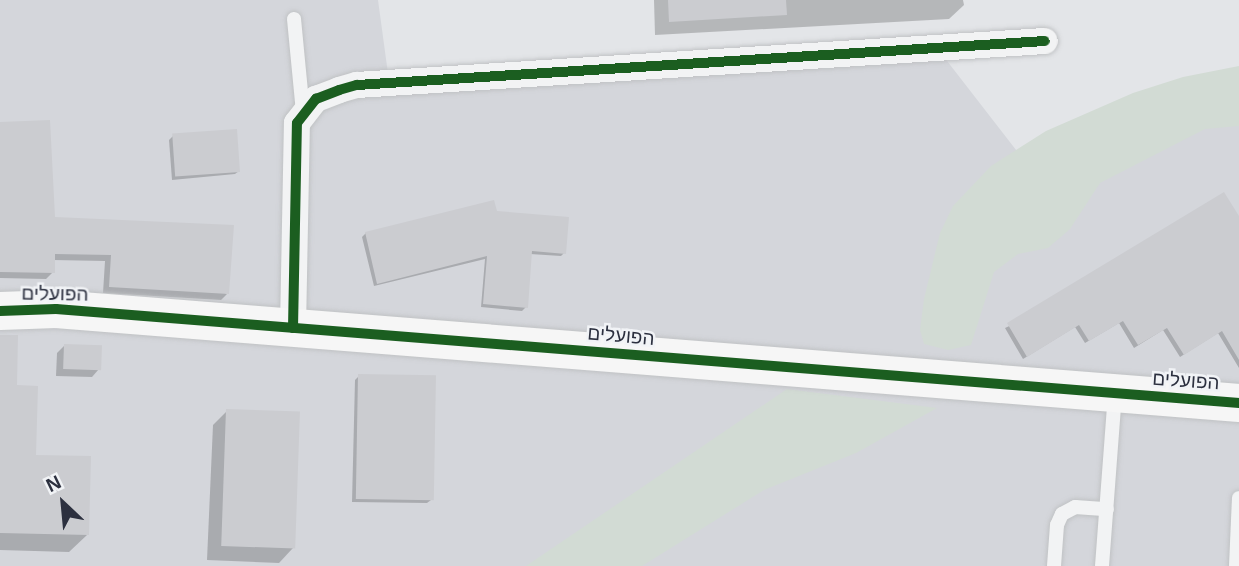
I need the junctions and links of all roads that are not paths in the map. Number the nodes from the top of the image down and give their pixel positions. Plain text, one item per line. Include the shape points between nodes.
1 (294, 19) dead end
2 (1045, 41) dead end
3 (303, 112) junction
4 (0, 311) edge
5 (293, 328) junction
6 (1115, 393) junction
7 (1239, 403) edge
8 (1239, 498) edge
9 (1107, 509) junction
10 (1054, 566) edge
11 (1102, 566) edge
12 (1236, 566) edge

1 - 3 lane
2 - 3 street via 357,85 316,99
3 - 5 street via 297,123
4 - 5 street, הפועלים via 56,309
5 - 6 street, הפועלים
6 - 7 street, הפועלים
6 - 9 lane
8 - 12 lane
9 - 10 lane via 1075,507 1062,514
9 - 11 lane

